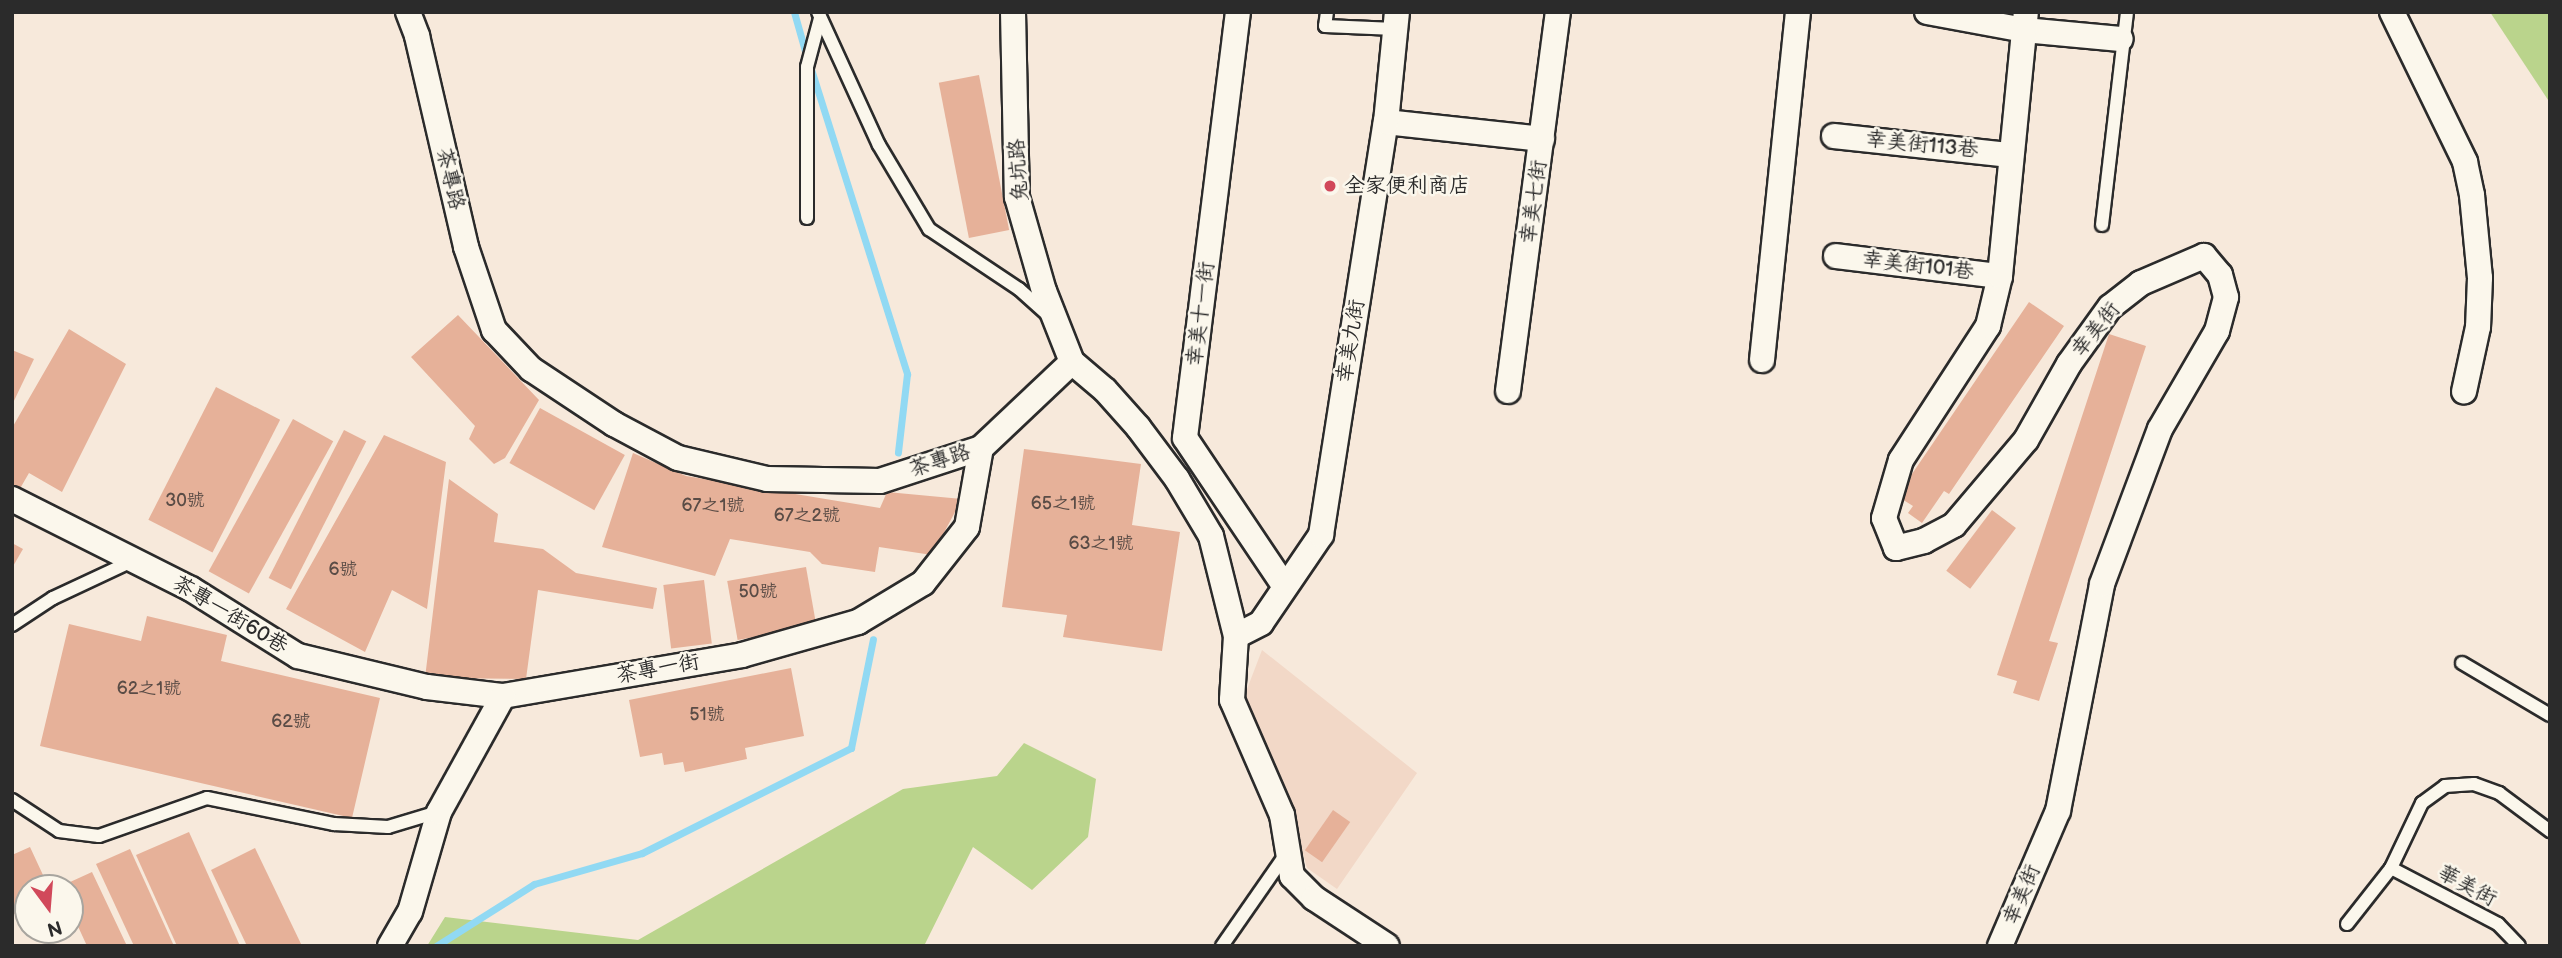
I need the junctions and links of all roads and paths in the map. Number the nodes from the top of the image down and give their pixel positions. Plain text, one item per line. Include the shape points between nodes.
1 (408, 12) edge
2 (1013, 12) edge
3 (1238, 12) edge
4 (1327, 12) edge
5 (1558, 12) edge
6 (1798, 12) edge
7 (1927, 12) edge
8 (2127, 12) edge
9 (2392, 12) edge
10 (819, 15) edge
11 (1396, 21) edge
12 (2025, 21) edge
13 (2121, 39) junction
14 (1386, 122) junction
15 (1834, 136) dead end
16 (1542, 139) junction
17 (2010, 155) junction
18 (807, 218) dead end
19 (2102, 225) dead end
20 (1836, 256) dead end
21 (2000, 276) junction
22 (1056, 322) junction
23 (1762, 360) dead end
24 (1072, 362) junction
25 (1508, 391) dead end
26 (2464, 392) dead end
27 (981, 448) junction
28 (12, 499) edge
29 (132, 560) junction
30 (1285, 587) junction
31 (12, 625) edge
32 (1236, 636) junction
33 (2462, 663) dead end
34 (503, 696) junction
35 (2550, 715) edge
36 (12, 800) edge
37 (439, 812) junction
38 (2550, 831) edge
39 (1288, 851) junction
40 (2391, 868) junction
41 (2347, 924) dead end
42 (390, 946) edge
43 (1222, 946) edge
44 (1387, 946) edge
45 (2000, 946) edge
46 (2519, 946) edge

1 - 27 street, 茶專路 via 466,247 494,330 531,369 614,424 678,458 767,479 880,481
2 - 22 street, 兔坑路 via 1017,197
3 - 30 street, 幸美十一街 via 1185,438
4 - 11 lane via 1325,26
5 - 16 street, 幸美七街
6 - 23 street
7 - 12 street
8 - 13 lane
9 - 26 street via 2465,162 2472,195 2480,278 2478,327
10 - 18 lane via 807,66
10 - 22 lane via 879,145 929,229 1019,289
11 - 14 street, 幸美九街
12 - 13 street
12 - 17 street, 幸美街
13 - 19 lane
14 - 16 street
14 - 30 street, 幸美九街 via 1321,535
15 - 17 street, 幸美街113巷
16 - 25 street, 幸美七街
17 - 21 street, 幸美街
20 - 21 street, 幸美街101巷
21 - 45 street, 幸美街 via 1988,326 1901,460 1884,518 1896,548 1924,541 1954,525 2026,440 2069,364 2110,307 2141,284 2204,256 2220,275 2227,297 2217,331 2160,429 2102,584 2058,811
22 - 24 street, 兔坑路
24 - 27 street, 茶專路
24 - 32 street via 1138,428 1212,536
27 - 34 street, 茶專一街 via 967,527 923,583 858,621 742,655
28 - 29 street, 茶專一街60巷
29 - 31 lane via 53,598
29 - 34 street, 茶專一街60巷 via 191,589 298,656 427,687
30 - 32 street, 幸美九街 via 1261,623
32 - 39 street via 1232,700 1282,815
33 - 35 lane
34 - 37 street
36 - 37 lane via 59,831 99,836 207,798 334,824 388,827
37 - 42 street via 410,912
38 - 40 lane via 2499,793 2474,783 2445,786 2422,803
39 - 43 lane
39 - 44 street via 1292,876 1314,898
40 - 41 lane
40 - 46 lane, 華美街 via 2498,923

